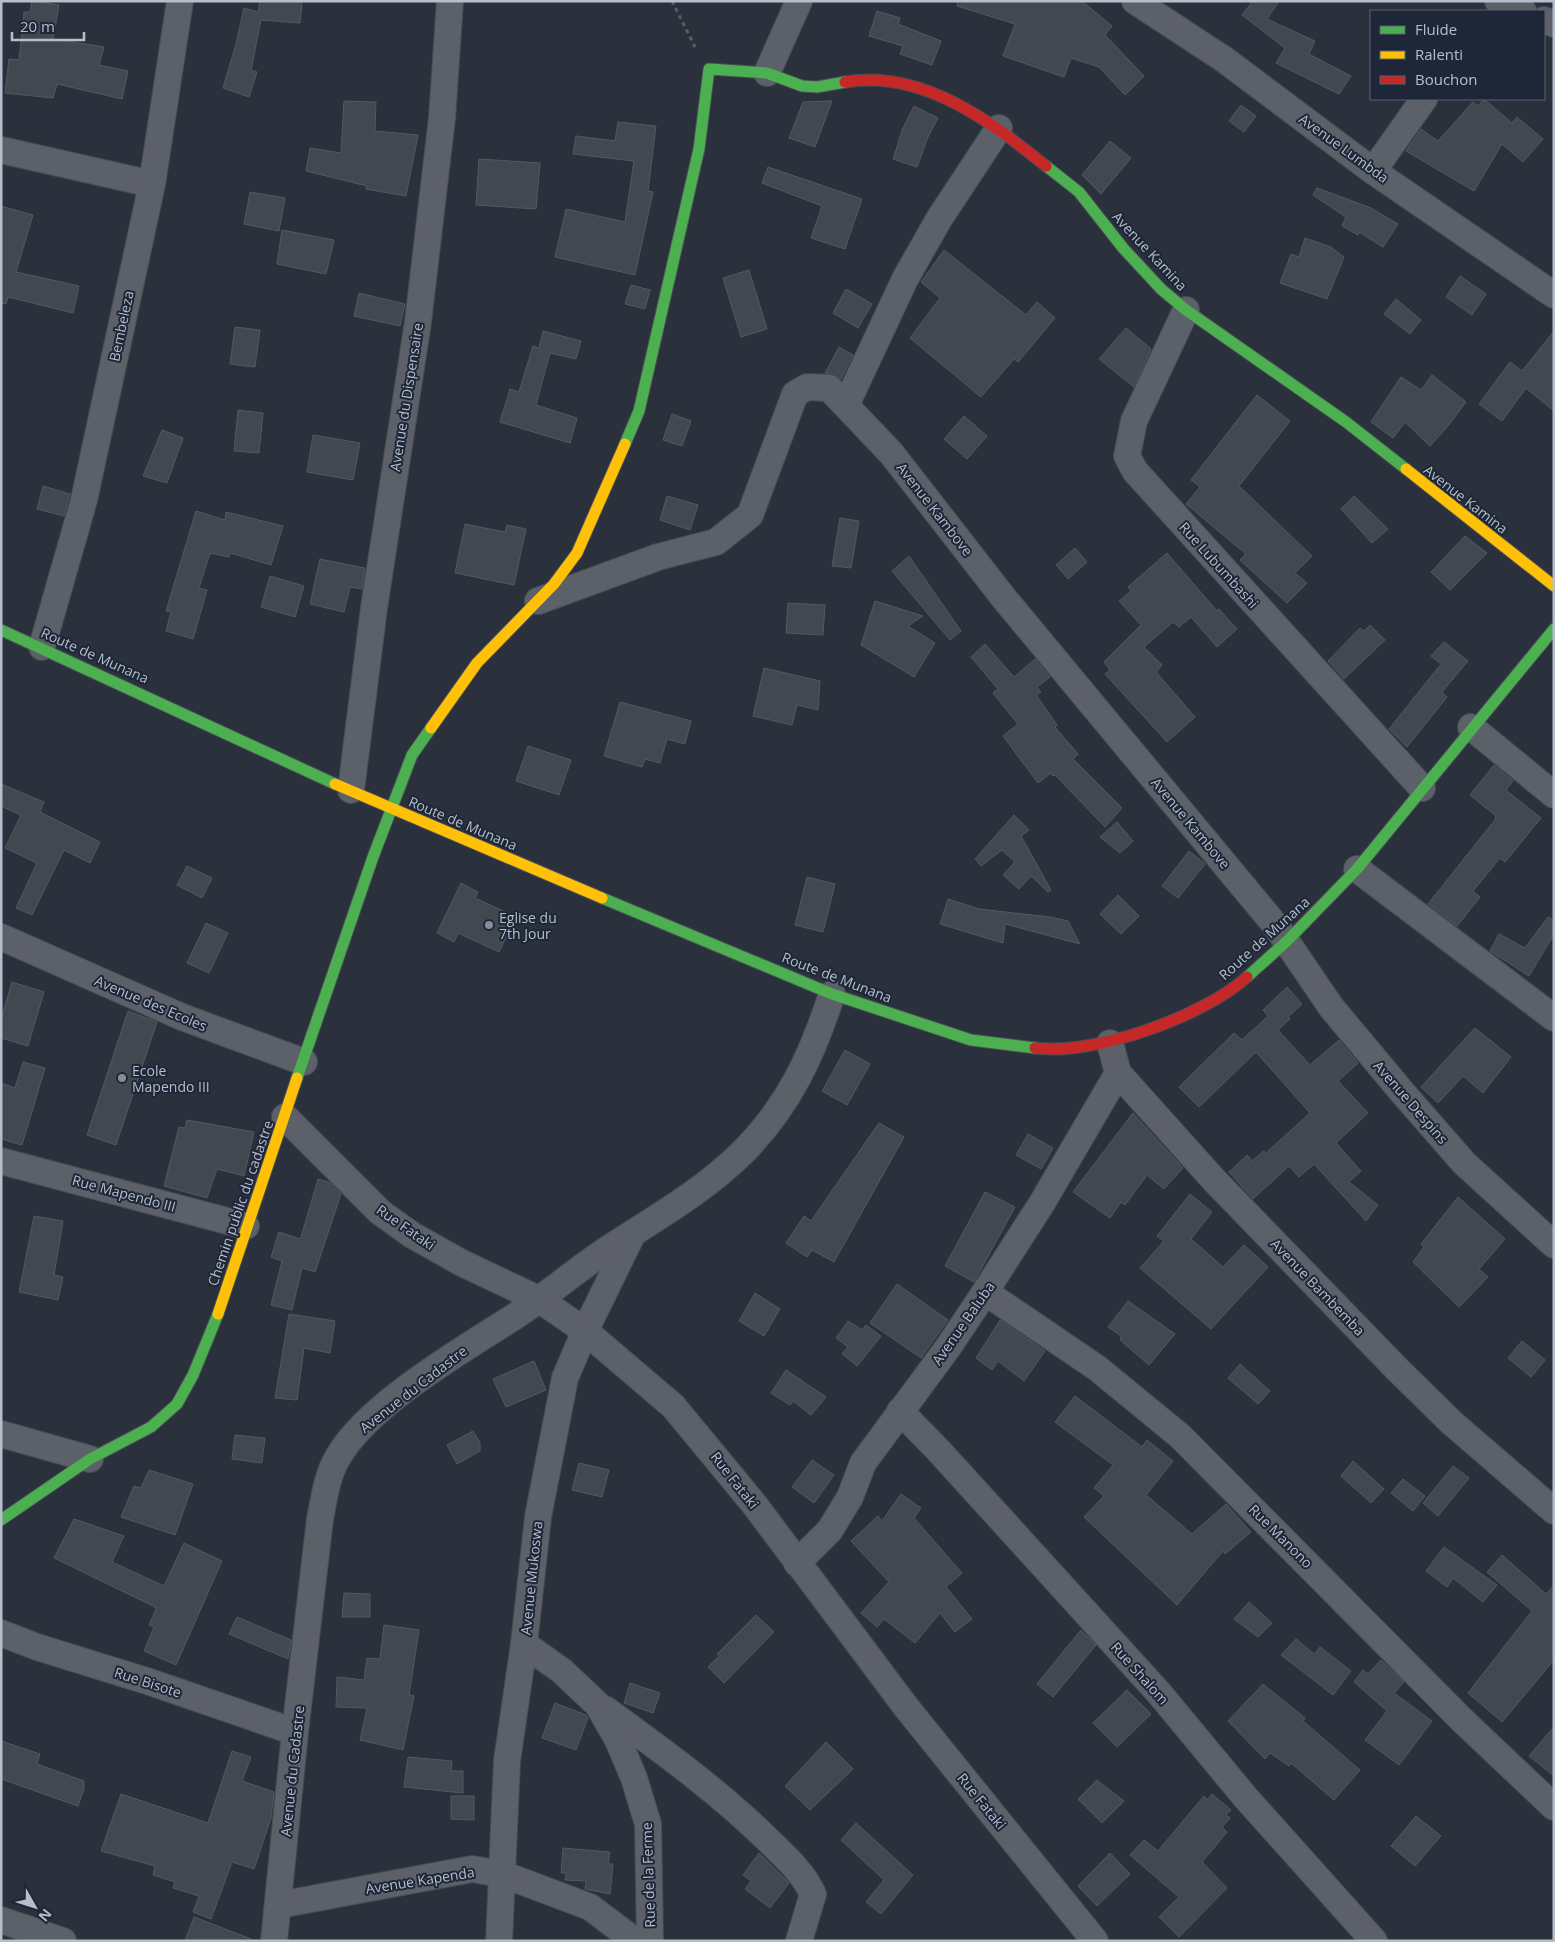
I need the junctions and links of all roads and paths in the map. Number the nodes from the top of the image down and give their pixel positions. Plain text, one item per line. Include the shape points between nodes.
1 (180, 1) edge
2 (450, 1) edge
3 (672, 1) edge
4 (799, 1) edge
5 (1135, 1) edge
6 (1498, 1) edge
7 (1520, 10) edge
8 (709, 68) junction
9 (767, 73) junction
10 (1423, 100) edge
11 (999, 128) junction
12 (1, 150) edge
13 (1373, 171) junction
14 (152, 184) junction
15 (1554, 295) edge
16 (1186, 310) junction
17 (846, 405) junction
18 (1554, 586) edge
19 (538, 601) junction
20 (1554, 629) edge
21 (1, 630) edge
22 (42, 647) junction
23 (1471, 727) junction
24 (1422, 788) junction
25 (351, 790) junction
26 (1554, 795) edge
27 (390, 809) junction
28 (1357, 869) junction
29 (1, 937) edge
30 (1288, 940) junction
31 (832, 994) junction
32 (1554, 1018) edge
33 (1110, 1043) junction
34 (304, 1062) junction
35 (1118, 1073) junction
36 (285, 1117) junction
37 (1, 1161) edge
38 (246, 1226) junction
39 (633, 1232) junction
40 (1554, 1245) edge
41 (985, 1292) junction
42 (540, 1300) junction
43 (585, 1331) junction
44 (900, 1411) junction
45 (1, 1434) edge
46 (90, 1459) junction
47 (1554, 1511) edge
48 (1, 1520) edge
49 (797, 1563) junction
50 (1, 1633) edge
51 (524, 1644) junction
52 (598, 1704) junction
53 (295, 1732) junction
54 (1554, 1806) edge
55 (502, 1874) junction
56 (279, 1905) junction
57 (1, 1920) edge
58 (63, 1941) edge
59 (274, 1941) edge
60 (499, 1941) edge
61 (634, 1941) edge
62 (650, 1941) edge
63 (799, 1941) edge
64 (1095, 1941) edge
65 (1374, 1941) edge

1 - 14 street, Bembeleza
2 - 25 street, Avenue du Dispensaire via 442,118 418,322 374,608
3 - 8 path
4 - 9 street
5 - 13 street, Avenue Lumbda via 1225,60
6 - 7 street
8 - 9 street, Avenue Kamina
8 - 19 street, Chemin public du cadastre via 699,148 639,411 577,554
9 - 11 street, Avenue Kamina via 802,86 817,87 858,80 910,84 940,96
10 - 13 street
11 - 16 street, Avenue Kamina via 1079,192 1123,248
11 - 17 street via 939,219 905,279
12 - 14 street
13 - 15 street, Avenue Lumbda
14 - 22 street, Bembeleza via 84,500
16 - 18 street, Avenue Kamina via 1346,422
16 - 24 street, Rue Lubumbashi via 1134,421 1127,456 1135,471
17 - 19 street, Avenue Kambove via 829,388 807,387 795,394 750,515 716,542 658,557
17 - 30 street, Avenue Kambove via 891,453 1003,597
19 - 27 street, Chemin public du cadastre via 477,663 451,697 412,755
20 - 23 street, Route de Munana
21 - 22 street, Route de Munana
22 - 25 street, Route de Munana
23 - 24 street, Route de Munana
23 - 26 street
24 - 28 street, Route de Munana
25 - 27 street, Route de Munana
27 - 31 street, Route de Munana
27 - 34 street, Chemin public du cadastre
28 - 30 street, Route de Munana
28 - 32 street
29 - 34 street, Avenue des Ecoles via 182,1017
30 - 33 street, Route de Munana via 1236,987 1190,1013
30 - 40 street, Avenue Despins via 1331,1007 1402,1092 1464,1163
31 - 33 street, Route de Munana via 971,1040 1042,1049
31 - 39 street, Avenue du Cadastre via 800,1077 780,1110 743,1152 694,1193
33 - 35 street, Avenue Bambemba
34 - 36 street, Chemin public du cadastre
35 - 41 street, Avenue Baluba via 1042,1203
35 - 47 street, Avenue Bambemba via 1214,1180 1397,1369 1451,1422
36 - 38 street, Chemin public du cadastre
36 - 42 street, Rue Fataki via 380,1212 412,1235
37 - 38 street, Rue Mapendo III
38 - 46 street, Chemin public du cadastre via 208,1343 177,1404 151,1427
39 - 42 street, Avenue du Cadastre
39 - 43 street, Avenue Mukoswa
41 - 44 street, Avenue Baluba
41 - 54 street, Rue Manono via 1097,1368 1180,1436 1462,1720
42 - 43 street, Rue Fataki
42 - 53 street, Avenue du Cadastre via 422,1378 354,1434 337,1458 320,1519
43 - 49 street, Rue Fataki via 673,1406 754,1504
43 - 51 street, Avenue Mukoswa via 565,1378 547,1470 538,1517
44 - 49 street, Avenue Baluba via 863,1463 850,1497 830,1530
44 - 65 street, Rue Shalom via 1159,1693 1246,1798
45 - 46 street
46 - 48 street, Chemin public du cadastre
49 - 64 street, Rue Fataki via 906,1707
50 - 53 street, Rue Bisote
51 - 52 street, Rue de la Ferme via 562,1671
51 - 55 street, Avenue Mukoswa via 507,1761
52 - 62 street, Rue de la Ferme via 634,1778 648,1824
52 - 63 street via 690,1772 747,1820 804,1876 813,1894
53 - 56 street, Avenue du Cadastre
55 - 56 street, Avenue Kapenda via 472,1869
55 - 60 street, Avenue Mukoswa
55 - 61 street, Avenue Kapenda via 590,1907
56 - 59 street, Avenue du Cadastre
57 - 58 street

